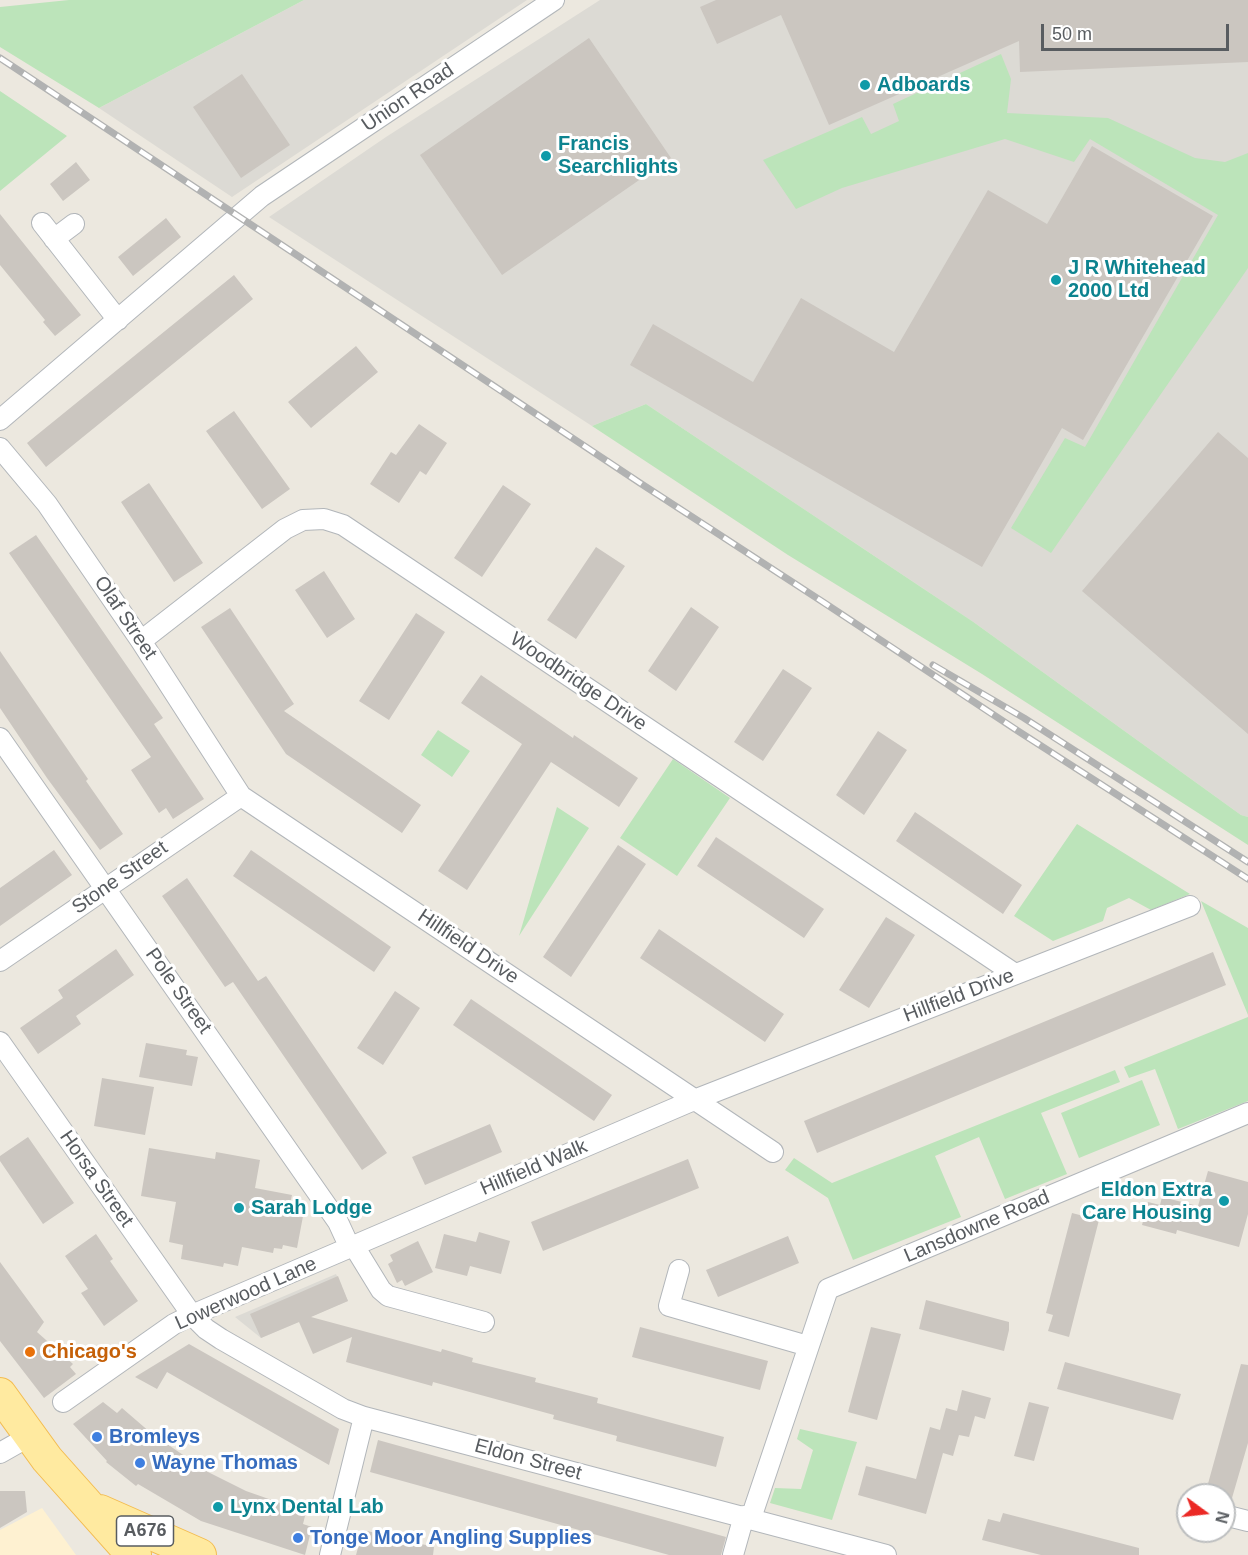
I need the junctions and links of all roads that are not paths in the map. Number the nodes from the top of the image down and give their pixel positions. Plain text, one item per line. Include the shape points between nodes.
1 (554, 0) edge
2 (74, 224) dead end
3 (118, 320) junction
4 (0, 420) edge
5 (0, 448) edge
6 (141, 641) junction
7 (0, 738) edge
8 (241, 796) junction
9 (106, 888) junction
10 (1190, 906) dead end
11 (0, 961) edge
12 (1015, 974) junction
13 (0, 1042) edge
14 (694, 1100) junction
15 (1248, 1113) edge
16 (773, 1152) dead end
17 (375, 1237) joint
18 (352, 1247) junction
19 (679, 1270) dead end
20 (192, 1315) junction
21 (484, 1322) dead end
22 (807, 1346) junction
23 (0, 1394) edge
24 (63, 1402) dead end
25 (364, 1417) junction
26 (30, 1437) junction
27 (0, 1453) edge
28 (91, 1506) junction
29 (747, 1517) junction
30 (135, 1555) edge
31 (200, 1555) edge
32 (330, 1555) edge
33 (733, 1555) edge
34 (886, 1555) edge

1 - 3 street, Union Road via 262,196
2 - 3 street via 48,231
3 - 4 street
5 - 6 street, Olaf Street via 47,504
6 - 8 street, Olaf Street
6 - 12 street, Woodbridge Drive via 285,529 303,520 324,519 343,525
7 - 9 street, Pole Street
8 - 9 street, Stone Street
8 - 14 street, Hillfield Drive
9 - 11 street, Stone Street
9 - 18 street, Pole Street
10 - 12 street, Hillfield Drive
12 - 14 street, Hillfield Drive
13 - 20 street, Horsa Street
14 - 16 street, Hillfield Drive
14 - 17 street, Hillfield Walk
15 - 22 street, Lansdowne Road via 828,1289
17 - 18 street, Lowerwood Lane
18 - 20 street, Lowerwood Lane
18 - 21 street, Pole Street via 388,1296
19 - 22 street via 669,1306
20 - 24 street, Lowerwood Lane
20 - 25 street, Eldon Street via 220,1339
22 - 29 street, Lansdowne Road
23 - 26 main road, A676
25 - 29 street, Eldon Street
25 - 32 street
26 - 27 street
26 - 28 main road, A676
28 - 30 main road, A676
28 - 31 main road, A676
29 - 33 street, Lansdowne Road
29 - 34 street, Eldon Street

